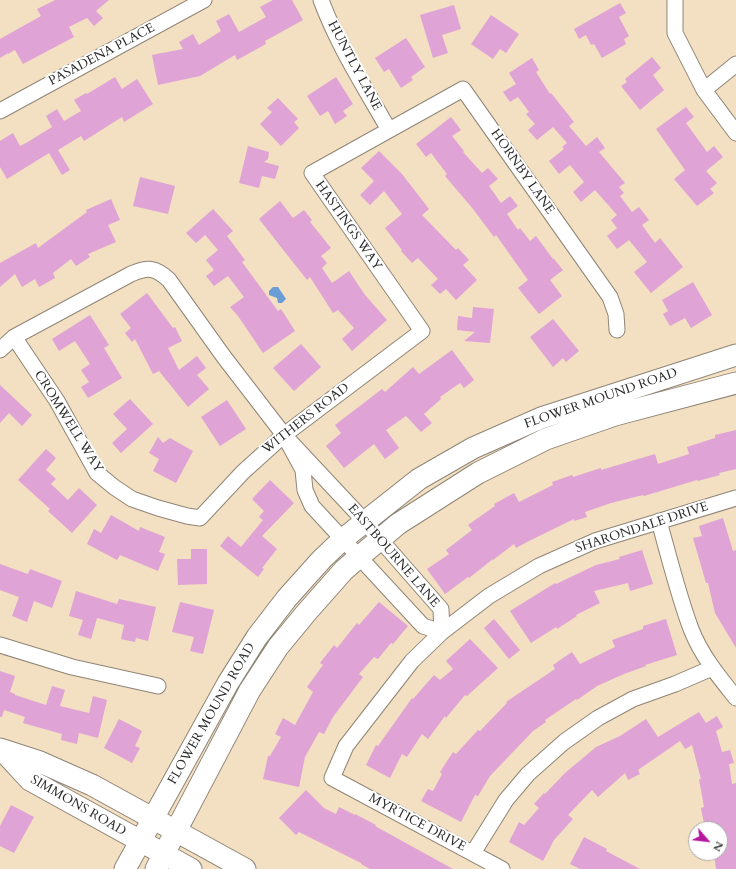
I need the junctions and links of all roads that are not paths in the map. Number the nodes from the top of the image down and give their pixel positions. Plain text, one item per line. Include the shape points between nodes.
1 (204, 0) edge
2 (321, 0) edge
3 (675, 1) dead end
4 (736, 64) edge
5 (704, 90) junction
6 (0, 111) edge
7 (389, 130) junction
8 (736, 133) edge
9 (617, 330) dead end
10 (422, 331) joint
11 (14, 337) junction
12 (0, 350) edge
13 (736, 355) edge
14 (736, 383) edge
15 (284, 434) junction
16 (736, 498) edge
17 (200, 518) joint
18 (659, 521) junction
19 (365, 522) junction
20 (343, 539) junction
21 (380, 540) junction
22 (359, 557) junction
23 (442, 632) junction
24 (0, 645) edge
25 (712, 668) junction
26 (158, 686) dead end
27 (736, 698) edge
28 (1, 749) edge
29 (332, 778) joint
30 (152, 819) junction
31 (176, 832) junction
32 (140, 841) junction
33 (473, 853) junction
34 (160, 862) edge
35 (125, 869) edge
36 (191, 869) edge
37 (245, 869) edge
38 (502, 869) edge

1 - 6 street, PASADENA PLACE
2 - 7 street, HUNTLY LANE via 343,48
3 - 5 street via 675,33
4 - 5 street
5 - 8 street
7 - 9 street, HORNBY LANE via 464,89 610,297 616,314
7 - 10 street, HASTINGS WAY via 312,173
10 - 15 street, WITHERS ROAD
11 - 12 street, EASTBOURNE LANE
11 - 15 street, EASTBOURNE LANE via 131,274 142,269 153,269 169,280 224,357
11 - 17 street, CROMWELL WAY via 57,401 97,473 132,499
13 - 19 main road, FLOWER MOUND ROAD via 541,418 479,445 419,479
14 - 21 main road, FLOWER MOUND ROAD via 615,414 546,439 478,473 398,524
15 - 17 street, WITHERS ROAD via 243,472
15 - 19 street, EASTBOURNE LANE
15 - 20 street, EASTBOURNE LANE via 303,470 305,490 312,506
16 - 18 street, SHARONDALE DRIVE
18 - 23 street, SHARONDALE DRIVE via 595,541 539,566 489,596
18 - 25 street via 692,630
19 - 20 main road, FLOWER MOUND ROAD
19 - 21 street, EASTBOURNE LANE
20 - 22 street, EASTBOURNE LANE
20 - 30 main road, FLOWER MOUND ROAD via 287,598 257,637 228,683
21 - 22 main road, FLOWER MOUND ROAD
21 - 23 street, EASTBOURNE LANE via 441,609
22 - 23 street, EASTBOURNE LANE via 423,626
22 - 31 main road, FLOWER MOUND ROAD via 344,570 278,648 250,690
23 - 29 street, SHARONDALE DRIVE via 412,661 346,746
24 - 26 street via 72,667
25 - 27 street
25 - 33 street via 633,699 598,718 564,742 528,774 506,800
28 - 30 main road, SIMMONS ROAD via 40,762 92,785
28 - 32 main road, SIMMONS ROAD via 30,780
29 - 33 street, MYRTICE DRIVE
30 - 31 main road, SIMMONS ROAD
30 - 32 main road, FLOWER MOUND ROAD
31 - 34 main road, FLOWER MOUND ROAD
31 - 37 main road, SIMMONS ROAD
32 - 34 main road, SIMMONS ROAD
32 - 35 main road, FLOWER MOUND ROAD
33 - 38 street, MYRTICE DRIVE
34 - 36 main road, SIMMONS ROAD

